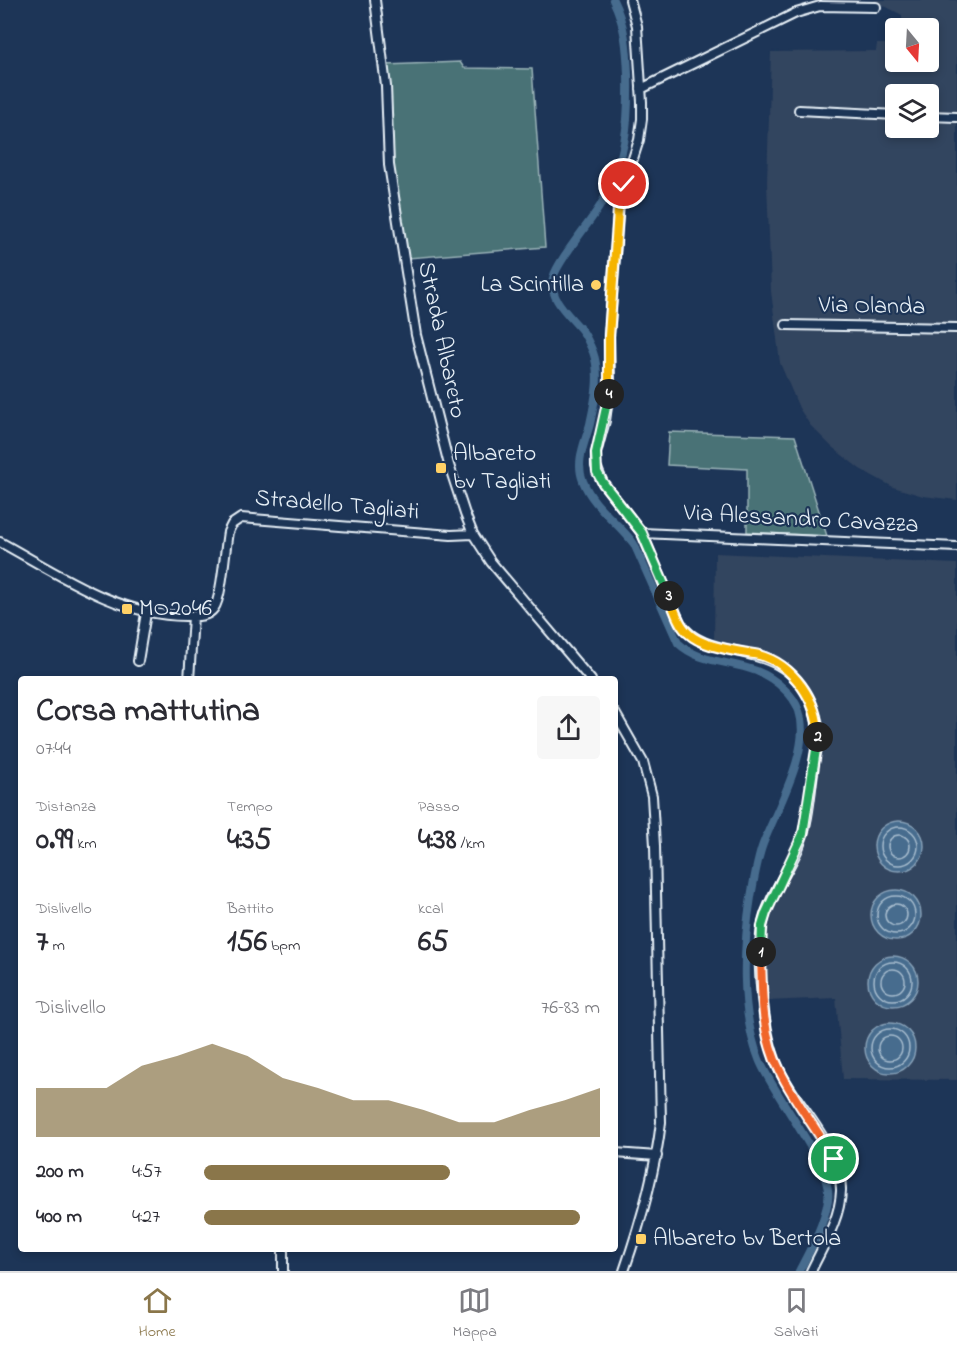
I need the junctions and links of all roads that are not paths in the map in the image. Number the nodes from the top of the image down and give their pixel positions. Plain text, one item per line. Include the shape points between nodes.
1 (375, 0) edge
2 (630, 0) edge
3 (876, 7) dead end
4 (642, 89) junction
5 (799, 110) dead end
6 (885, 114) edge
7 (939, 116) edge
8 (957, 117) edge
9 (786, 325) dead end
10 (957, 328) edge
11 (642, 533) junction
12 (473, 534) junction
13 (0, 542) edge
14 (957, 547) edge
15 (146, 613) junction
16 (193, 616) junction
17 (138, 661) dead end
18 (189, 676) edge
19 (588, 676) edge
20 (618, 718) edge
21 (618, 1154) edge
22 (657, 1156) junction
23 (283, 1252) edge
24 (282, 1271) edge
25 (624, 1271) edge
26 (810, 1271) edge

1 - 12 street, Strada Albareto via 386,86 389,165 416,335 449,465
2 - 4 street via 637,26
3 - 4 street via 820,6 796,13
4 - 11 street via 639,140 618,211 609,336 610,384 595,460 599,478
5 - 6 street
7 - 8 street
9 - 10 street, Via Olanda
11 - 14 street, Via Alessandro Cavazza
11 - 26 street via 685,630 705,642 777,664 803,689 815,715 818,737 805,827 766,913 761,949 765,1020 773,1054 834,1159 841,1183 837,1213
12 - 16 street, Stradello Tagliati via 241,518 228,532 216,605 206,615
12 - 19 street, Strada Albareto via 506,580
13 - 15 street via 110,601
15 - 16 street
15 - 17 street
16 - 18 street
20 - 22 street via 643,762 652,805 661,1122
21 - 22 street
22 - 25 street
23 - 24 street

